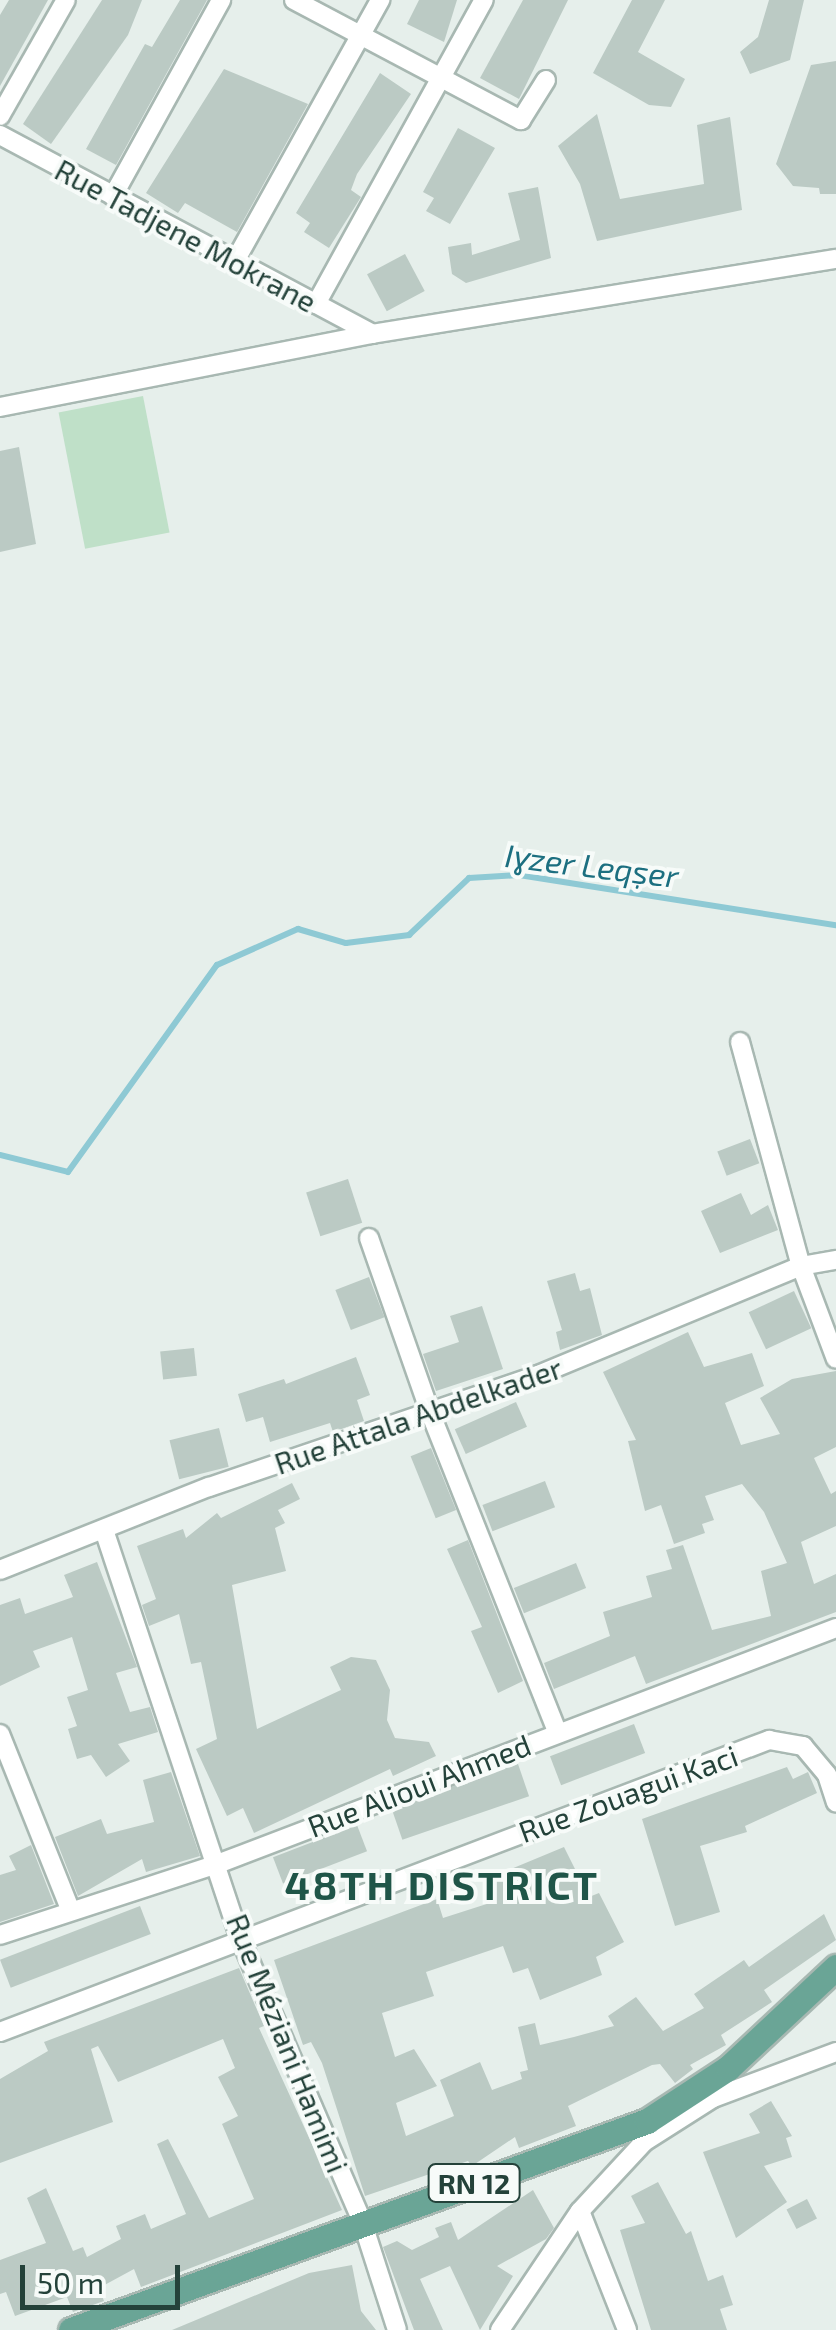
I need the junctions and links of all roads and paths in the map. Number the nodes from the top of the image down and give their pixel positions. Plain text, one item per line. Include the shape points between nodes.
1 (66, 0) edge
2 (222, 0) edge
3 (294, 0) edge
4 (380, 0) edge
5 (484, 0) edge
6 (360, 36) junction
7 (440, 79) junction
8 (546, 80) dead end
9 (0, 116) edge
10 (0, 135) edge
11 (114, 196) junction
12 (836, 259) edge
13 (235, 261) junction
14 (316, 304) junction
15 (372, 334) junction
16 (0, 407) edge
17 (740, 1042) dead end
18 (369, 1238) dead end
19 (836, 1260) edge
20 (801, 1266) junction
21 (836, 1359) edge
22 (430, 1412) junction
23 (105, 1533) junction
24 (0, 1570) edge
25 (836, 1628) edge
26 (557, 1731) junction
27 (0, 1734) edge
28 (836, 1802) edge
29 (220, 1863) junction
30 (70, 1909) junction
31 (0, 1935) edge
32 (240, 1938) junction
33 (836, 1966) edge
34 (0, 2032) edge
35 (836, 2052) edge
36 (580, 2211) junction
37 (362, 2222) junction
38 (71, 2330) edge
39 (397, 2330) edge
40 (500, 2330) edge
41 (627, 2330) edge

1 - 9 street
2 - 11 street
3 - 6 street
4 - 6 street
5 - 7 street
6 - 7 street
6 - 13 street
7 - 8 street via 520,120
7 - 14 street
10 - 11 street, Rue Tadjene Mokrane
11 - 13 street, Rue Tadjene Mokrane
12 - 15 street
13 - 14 street, Rue Tadjene Mokrane
14 - 15 street, Rue Tadjene Mokrane
15 - 16 street
17 - 20 street
18 - 22 street
19 - 20 street, Rue Attala Abdelkader
20 - 21 street
20 - 22 street, Rue Attala Abdelkader via 707,1310
22 - 23 street, Rue Attala Abdelkader via 209,1487
22 - 26 street
23 - 24 street, Rue Attala Abdelkader
23 - 29 street, Rue Méziani Hamimi
25 - 26 street, Rue Alioui Ahmed
26 - 29 street, Rue Alioui Ahmed
27 - 30 street
28 - 32 street, Rue Zouagui Kaci via 826,1775 803,1746 768,1740
29 - 30 street, Rue Alioui Ahmed
29 - 32 street, Rue Méziani Hamimi
30 - 31 street, Rue Alioui Ahmed
32 - 34 street, Rue Zouagui Kaci
32 - 37 street, Rue Méziani Hamimi
33 - 37 main road, RN 12 via 728,2068 647,2121
35 - 36 street via 713,2098 644,2142
36 - 40 street
36 - 41 street
37 - 38 main road, RN 12
37 - 39 street, Rue Méziani Hamimi

